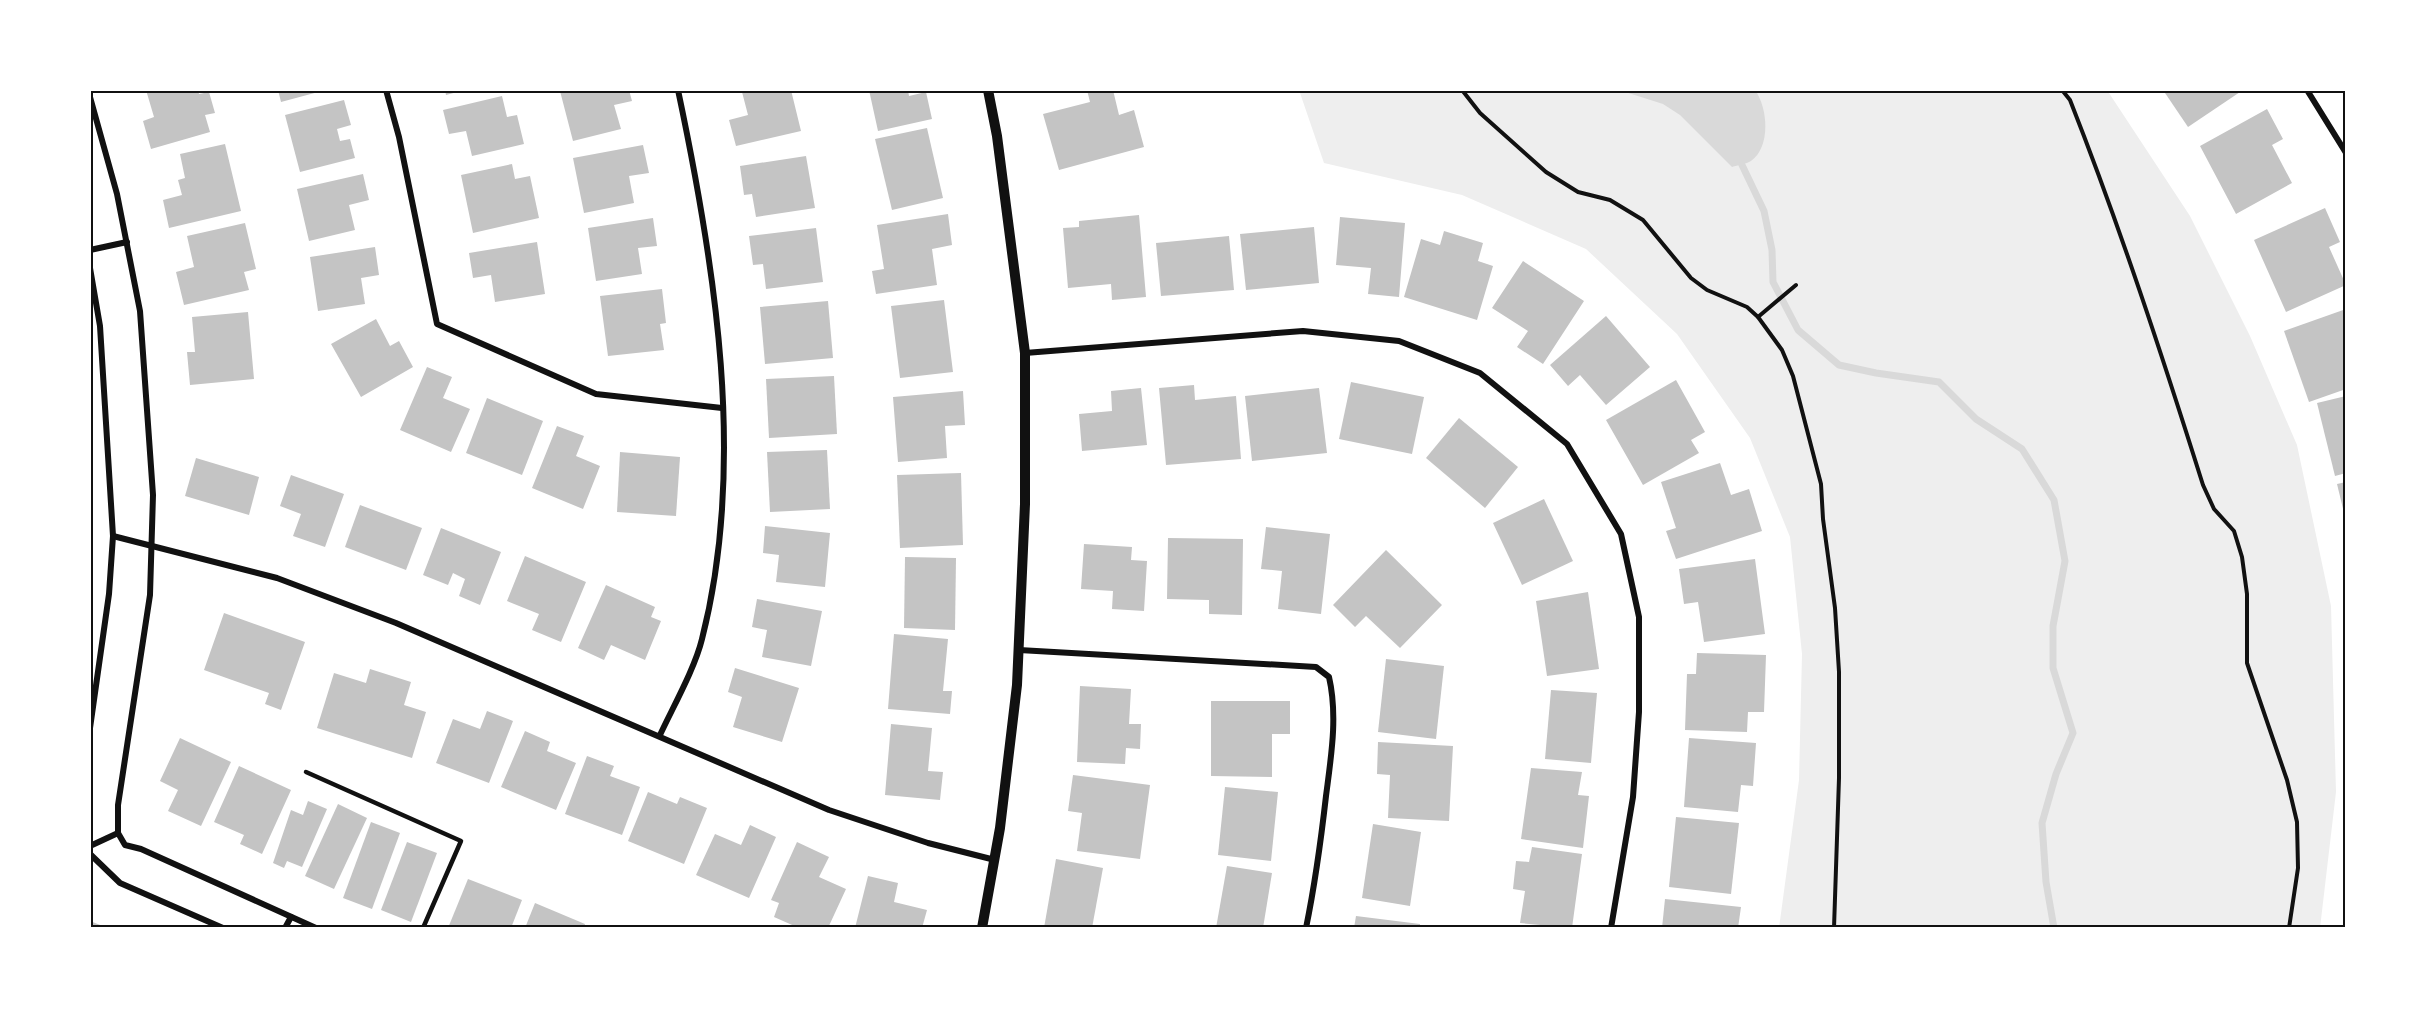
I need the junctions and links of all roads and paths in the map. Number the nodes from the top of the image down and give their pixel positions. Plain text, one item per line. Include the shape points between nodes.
1 (386, 90) edge
2 (678, 90) edge
3 (988, 90) edge
4 (1462, 90) edge
5 (2062, 90) edge
6 (2307, 90) edge
7 (90, 97) edge
8 (2346, 153) edge
9 (127, 242) junction
10 (90, 250) edge
11 (90, 268) edge
12 (1796, 285) dead end
13 (1758, 317) junction
14 (1025, 353) junction
15 (722, 408) junction
16 (113, 536) junction
17 (152, 545) junction
18 (1019, 650) junction
19 (90, 728) edge
20 (660, 735) junction
21 (306, 772) dead end
22 (118, 833) junction
23 (90, 846) edge
24 (90, 854) edge
25 (995, 860) junction
26 (291, 917) junction
27 (223, 928) edge
28 (285, 928) edge
29 (316, 928) edge
30 (423, 928) edge
31 (982, 928) edge
32 (1306, 928) edge
33 (1611, 928) edge
34 (1834, 928) edge
35 (2289, 928) edge

1 - 15 street via 436,324 596,394
2 - 15 street via 704,226
3 - 14 street
4 - 13 path via 1480,113 1546,172 1578,192 1610,200 1643,220 1691,278 1707,290 1747,307
5 - 35 path via 2070,100 2102,181 2203,485 2214,508 2234,531 2242,557 2247,594 2247,663 2287,780 2297,822 2298,868
6 - 8 street
7 - 9 street
9 - 10 street
9 - 17 street via 140,311 153,495
11 - 16 street via 100,327
12 - 13 path
13 - 34 path via 1782,350 1793,376 1821,484 1839,672
14 - 18 street via 1025,504
14 - 33 street via 1303,331 1399,341 1480,373 1568,444 1621,534 1639,617 1639,712 1633,797
15 - 20 street via 725,470 715,567 702,641
16 - 17 street
16 - 19 street
17 - 20 street via 277,578 396,623
17 - 22 street via 150,595 118,805
18 - 25 street
18 - 32 street via 1316,667 1329,677 1334,697 1332,750
20 - 25 street via 829,810 928,843
21 - 30 lane via 461,841
22 - 23 street
22 - 26 street via 125,845
24 - 27 street via 120,883
25 - 31 street
26 - 28 street
26 - 29 street

